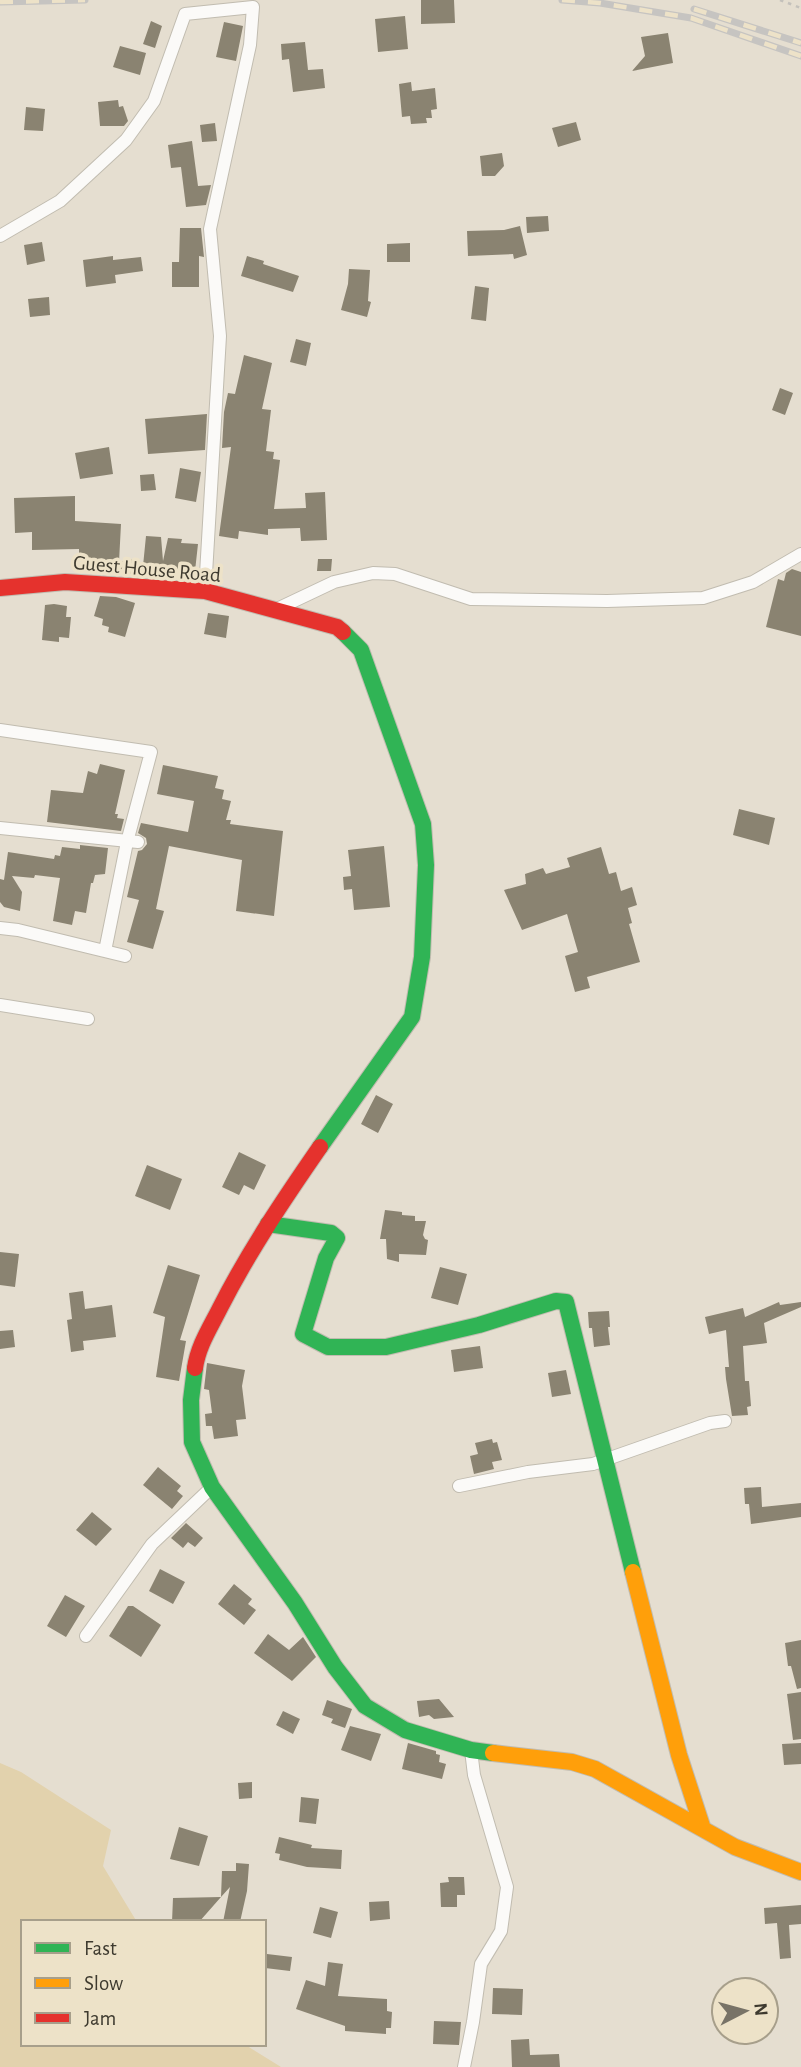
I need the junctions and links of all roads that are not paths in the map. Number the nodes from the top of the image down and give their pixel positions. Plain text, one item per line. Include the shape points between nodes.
1 (0, 236) edge
2 (801, 554) edge
3 (0, 588) edge
4 (205, 591) junction
5 (277, 609) junction
6 (0, 730) edge
7 (0, 828) edge
8 (132, 842) junction
9 (0, 928) edge
10 (105, 951) junction
11 (125, 956) dead end
12 (0, 1005) edge
13 (88, 1019) dead end
14 (268, 1224) junction
15 (725, 1421) dead end
16 (605, 1459) junction
17 (212, 1486) junction
18 (459, 1486) dead end
19 (86, 1636) dead end
20 (471, 1750) junction
21 (704, 1829) junction
22 (801, 1872) edge
23 (464, 2067) edge

1 - 4 street via 60,201 126,139 154,101 185,14 253,7 250,45 210,229 220,337
2 - 5 street via 753,582 704,598 471,599 395,575 373,573 334,582
3 - 4 main road, Guest House Road via 65,582
4 - 5 main road, Guest House Road
5 - 14 main road, Guest House Road via 337,627 361,650 420,811 426,834 426,890 420,986 412,1017
6 - 8 street via 151,751
7 - 8 street
8 - 10 street
9 - 10 street
10 - 11 street
12 - 13 street
14 - 16 main road via 331,1233 337,1238 326,1258 303,1334 328,1347 386,1347 566,1302
14 - 17 main road via 197,1352 192,1442
15 - 16 street
16 - 18 street
16 - 21 main road via 679,1755
17 - 19 street via 152,1544
17 - 20 main road via 365,1706 405,1730
20 - 21 main road via 595,1769
20 - 23 street via 507,1887 501,1931 481,1964
21 - 22 main road via 735,1847

